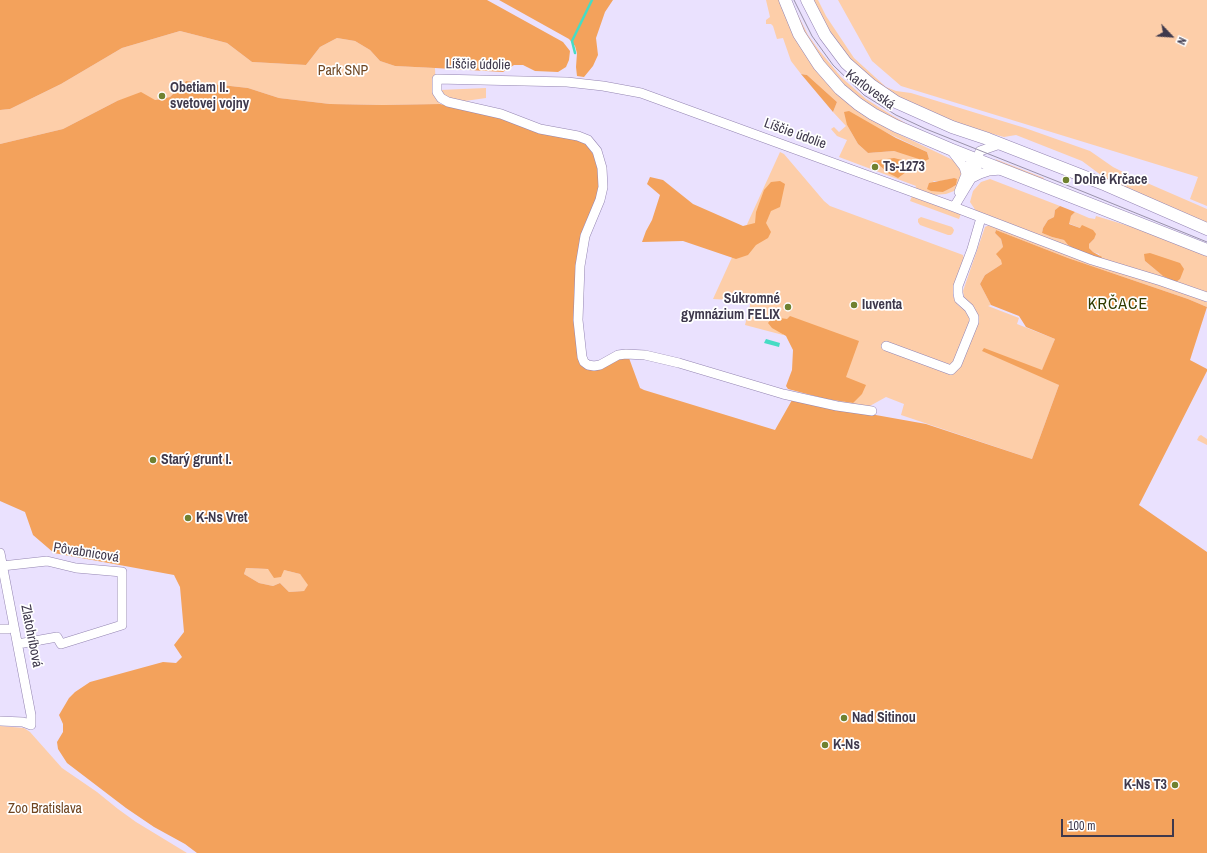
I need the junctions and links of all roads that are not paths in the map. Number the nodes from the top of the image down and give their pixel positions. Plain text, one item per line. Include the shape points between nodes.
1 (785, 0) edge
2 (807, 0) edge
3 (969, 133) junction
4 (1000, 144) junction
5 (950, 149) junction
6 (978, 155) junction
7 (1003, 170) junction
8 (969, 176) junction
9 (954, 207) junction
10 (981, 218) junction
11 (1207, 229) edge
12 (1207, 250) edge
13 (1207, 297) edge
14 (886, 346) dead end
15 (872, 411) dead end
16 (0, 553) edge
17 (2, 566) junction
18 (18, 644) junction
19 (0, 721) edge

1 - 5 main road, Karloveská via 806,46 840,89 858,104 885,120
2 - 3 main road, Karloveská via 831,44 862,78 902,105
3 - 4 main road, Karloveská
3 - 6 street
4 - 6 street
4 - 11 main road, Karloveská via 1112,187
5 - 6 main road, Karloveská
5 - 8 street
6 - 7 main road, Karloveská
6 - 8 street via 971,162
7 - 8 street
7 - 12 main road, Karloveská
8 - 9 street
9 - 10 street, Líščie údolie
9 - 15 street, Líščie údolie via 641,93 567,82 437,78 437,92 448,102 500,114 540,129 578,136 588,140 597,151 602,168 603,187 585,236 580,266 578,320 584,362 594,366 618,355 645,355 783,394
10 - 13 street, Líščie údolie via 1092,260
10 - 14 street via 958,286 959,299 969,308 974,322 957,364 951,370
16 - 17 street, Zlatohríbová
17 - 18 street, Zlatohríbová
17 - 18 street, Pôvabnicová via 47,561 76,568 122,572 122,625 61,644 57,637
18 - 19 street, Zlatohríbová via 31,725 24,722

